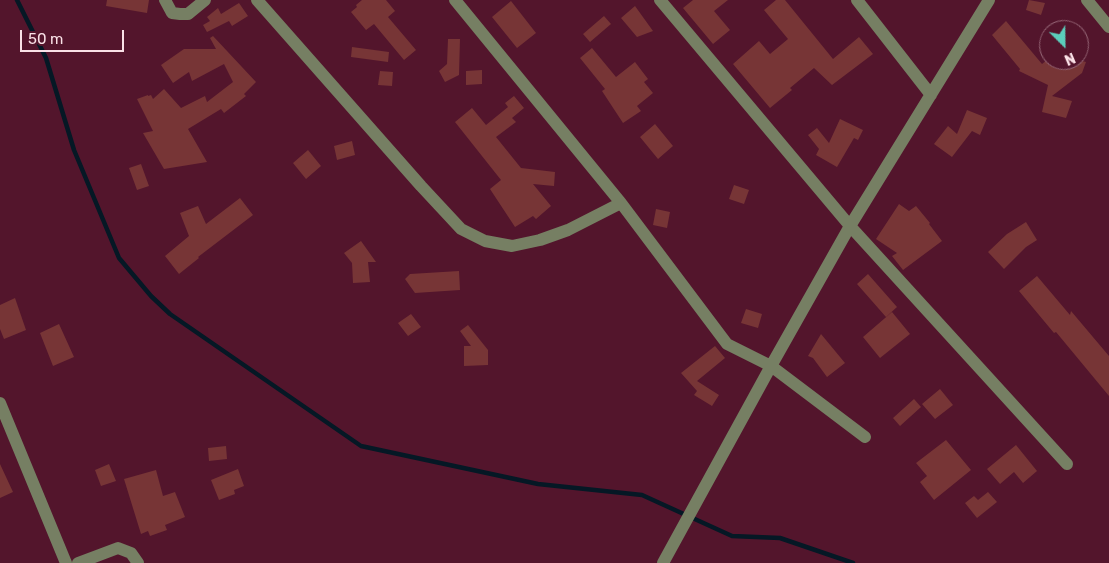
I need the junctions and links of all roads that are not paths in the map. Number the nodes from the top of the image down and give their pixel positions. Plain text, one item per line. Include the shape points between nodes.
1 (165, 0) edge
2 (206, 0) edge
3 (257, 0) edge
4 (455, 0) edge
5 (857, 0) edge
6 (990, 0) edge
7 (1087, 0) edge
8 (667, 2) edge
9 (1109, 27) edge
10 (931, 95) junction
11 (621, 203) junction
12 (850, 226) junction
13 (771, 366) junction
14 (0, 403) edge
15 (865, 437) dead end
16 (1067, 464) dead end
17 (66, 563) edge
18 (78, 563) edge
19 (138, 563) edge
20 (663, 563) edge

1 - 2 street via 172,13 188,14
3 - 11 street via 461,229 485,241 512,246 568,230
4 - 11 street
5 - 10 street
6 - 10 street
7 - 9 street
8 - 12 street
10 - 12 street
11 - 13 street via 728,344
12 - 13 street
12 - 16 street
13 - 15 street
13 - 20 street
14 - 17 street
18 - 19 street via 118,548 131,553

